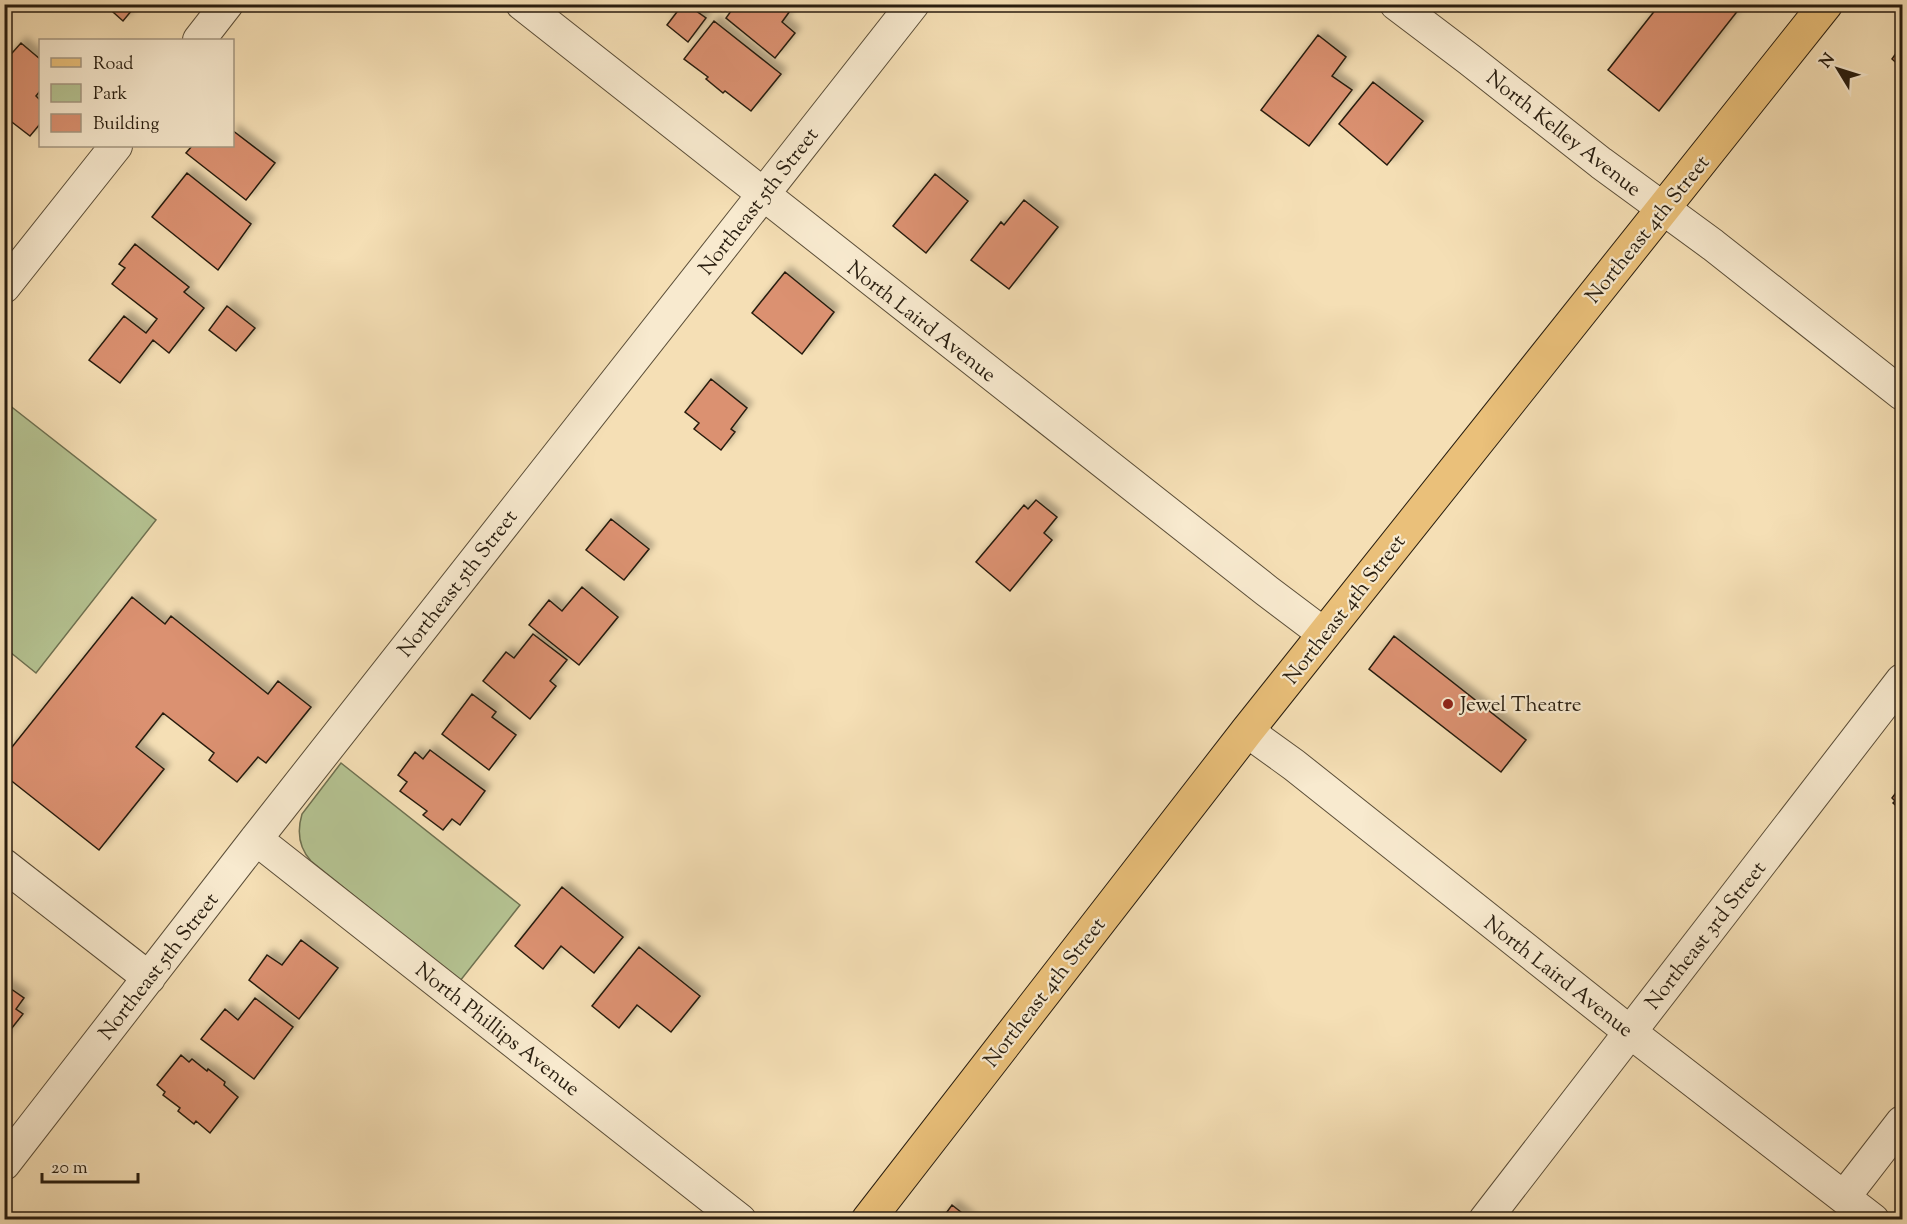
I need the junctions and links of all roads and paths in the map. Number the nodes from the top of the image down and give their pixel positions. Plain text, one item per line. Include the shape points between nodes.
1 (227, 4) edge
2 (522, 4) edge
3 (913, 4) edge
4 (1826, 4) edge
5 (1397, 5) edge
6 (200, 39) edge
7 (115, 147) edge
8 (763, 195) junction
9 (1663, 208) junction
10 (4, 287) edge
11 (1902, 394) edge
12 (1324, 634) junction
13 (1902, 680) edge
14 (1247, 731) junction
15 (256, 839) junction
16 (4, 866) edge
17 (149, 978) junction
18 (1630, 1032) junction
19 (1902, 1122) edge
20 (4, 1164) edge
21 (1844, 1197) junction
22 (740, 1220) edge
23 (868, 1220) edge
24 (1485, 1220) edge
25 (1873, 1220) edge

1 - 6 street
2 - 8 street, North Laird Avenue
3 - 8 street, Northeast 5th Street
4 - 9 main road, Northeast 4th Street
5 - 9 street, North Kelley Avenue
7 - 10 street
8 - 12 street, North Laird Avenue
8 - 15 street, Northeast 5th Street
9 - 11 street, North Kelley Avenue
9 - 12 main road, Northeast 4th Street
12 - 14 main road, Northeast 4th Street
13 - 18 street, Northeast 3rd Street
14 - 18 street, North Laird Avenue
14 - 23 main road, Northeast 4th Street
15 - 17 street, Northeast 5th Street
15 - 22 street, North Phillips Avenue
16 - 17 street
17 - 20 street, Northeast 5th Street
18 - 21 street, North Laird Avenue
18 - 24 street, Northeast 3rd Street
19 - 21 street
21 - 25 street, North Laird Avenue

